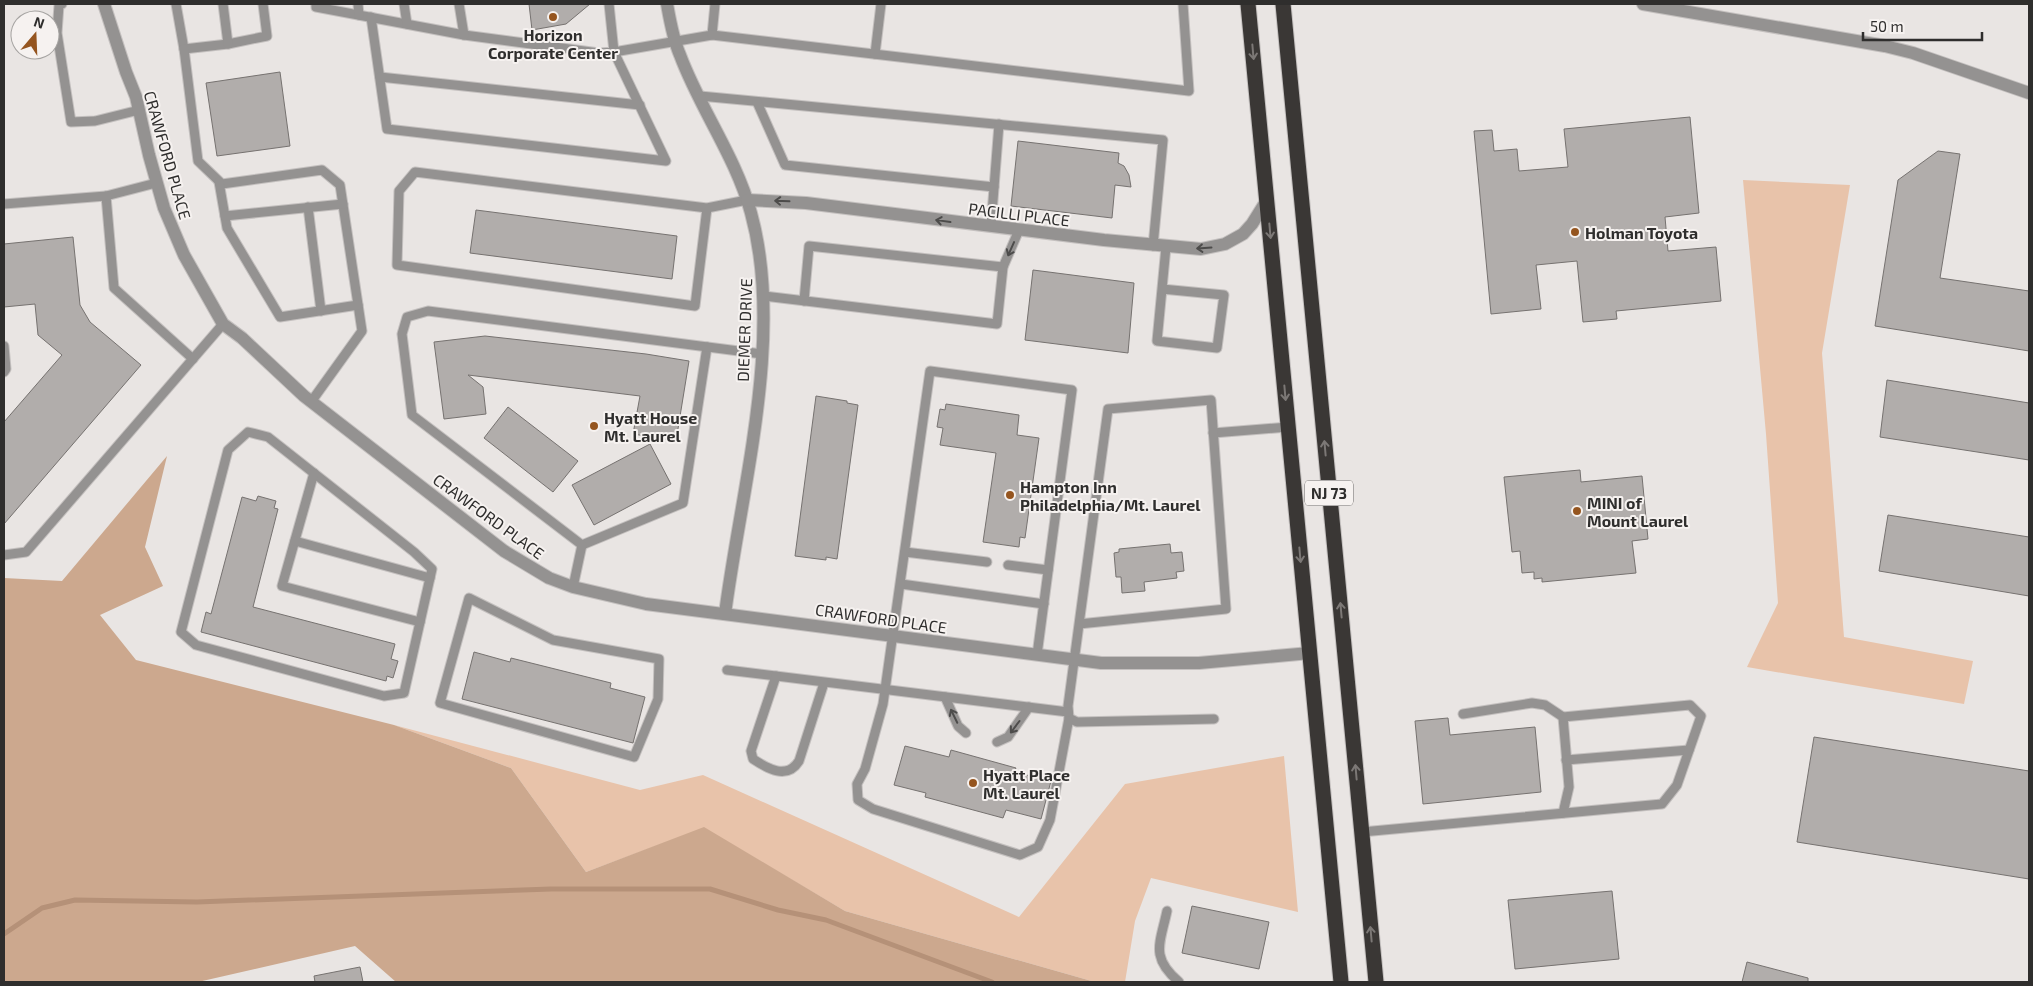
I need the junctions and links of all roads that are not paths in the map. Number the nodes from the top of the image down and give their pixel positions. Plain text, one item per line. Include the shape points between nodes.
1 (62, 4) edge
2 (104, 4) edge
3 (176, 4) edge
4 (223, 4) edge
5 (263, 4) edge
6 (316, 4) edge
7 (358, 4) edge
8 (404, 4) edge
9 (459, 4) edge
10 (609, 4) edge
11 (667, 4) edge
12 (715, 4) edge
13 (881, 4) edge
14 (1183, 4) edge
15 (1248, 4) edge
16 (1283, 4) edge
17 (1643, 4) edge
18 (359, 15) junction
19 (371, 17) junction
20 (407, 24) junction
21 (464, 35) junction
22 (712, 35) junction
23 (676, 42) junction
24 (228, 44) junction
25 (184, 49) junction
26 (614, 52) junction
27 (875, 54) junction
28 (380, 77) junction
29 (2029, 93) edge
30 (700, 96) junction
31 (758, 102) junction
32 (640, 105) junction
33 (140, 110) junction
34 (999, 124) junction
35 (219, 182) junction
36 (156, 183) junction
37 (994, 188) junction
38 (106, 196) junction
39 (747, 200) junction
40 (1267, 200) junction
41 (4, 204) edge
42 (343, 204) junction
43 (308, 207) junction
44 (707, 208) junction
45 (225, 216) junction
46 (991, 226) junction
47 (1020, 230) junction
48 (1153, 246) junction
49 (1166, 247) junction
50 (1003, 268) junction
51 (1162, 289) junction
52 (764, 296) junction
53 (804, 301) junction
54 (358, 305) junction
55 (321, 311) junction
56 (223, 324) junction
57 (4, 346) edge
58 (707, 347) junction
59 (762, 354) junction
60 (193, 359) junction
61 (4, 372) edge
62 (311, 402) junction
63 (1288, 427) junction
64 (1213, 432) junction
65 (314, 473) junction
66 (295, 541) junction
67 (582, 546) junction
68 (906, 552) junction
69 (4, 555) edge
70 (988, 562) dead end
71 (1008, 564) dead end
72 (1048, 570) junction
73 (430, 578) junction
74 (901, 584) junction
75 (573, 587) junction
76 (1044, 604) junction
77 (725, 614) junction
78 (420, 622) junction
79 (1079, 624) junction
80 (894, 636) junction
81 (553, 640) joint
82 (1310, 653) junction
83 (1037, 655) junction
84 (1074, 660) junction
85 (727, 670) dead end
86 (776, 676) junction
87 (824, 682) junction
88 (886, 690) junction
89 (945, 697) junction
90 (1029, 707) junction
91 (1463, 714) dead end
92 (1069, 715) junction
93 (1563, 717) junction
94 (1214, 719) dead end
95 (966, 733) dead end
96 (997, 742) dead end
97 (1689, 750) junction
98 (1566, 760) junction
99 (1563, 813) junction
100 (1362, 832) junction
101 (1166, 911) dead end
102 (1179, 982) edge
103 (1341, 982) edge
104 (1376, 982) edge

1 - 33 lane via 59,5 57,33 71,122 95,121
2 - 33 street, CRAWFORD PLACE
3 - 25 lane
4 - 24 lane
5 - 24 lane via 267,36
6 - 18 lane via 316,7
7 - 18 lane
8 - 20 lane
9 - 21 lane
10 - 26 lane
11 - 23 street, DIEMER DRIVE
12 - 22 lane
13 - 27 lane
14 - 27 lane via 1189,91
15 -> 40 highway, NJ 73
100 -> 16 highway, NJ 73
17 - 29 street via 1885,46
18 - 19 lane
19 - 20 lane
19 - 28 lane
20 - 21 lane
21 - 26 lane via 600,53
22 - 23 lane
22 - 27 lane
23 - 26 lane
23 - 30 street, DIEMER DRIVE
24 - 25 lane
25 - 35 lane via 198,161
26 - 32 lane
28 - 32 lane
28 - 32 lane via 387,129 666,161
30 - 31 lane
30 - 39 street, DIEMER DRIVE
31 - 34 lane
31 - 37 lane via 785,165
33 - 36 street, CRAWFORD PLACE
34 - 37 lane
34 - 48 lane via 1163,140
35 - 42 lane via 322,170 340,185
35 - 45 lane
36 - 38 lane
36 - 56 street, CRAWFORD PLACE via 173,233
37 - 46 lane
38 - 41 lane
38 - 60 lane via 114,288
39 - 44 lane
46 -> 39 street, PACILLI PLACE via 806,203
39 - 52 street, DIEMER DRIVE via 759,245
40 -> 49 street, PACILLI PLACE via 1252,224 1225,244 1201,249
40 -> 63 highway, NJ 73
42 - 43 lane
42 - 54 lane
43 - 45 lane
43 - 55 lane
44 - 44 lane via 415,172 399,191 397,265 695,306
45 - 55 lane via 227,228 280,318
46 - 47 street, PACILLI PLACE
47 - 48 street, PACILLI PLACE
47 -> 50 lane
48 - 49 street, PACILLI PLACE
49 - 51 lane
50 - 53 lane via 809,246
50 - 53 lane via 998,324
51 - 51 lane via 1157,341 1217,348 1224,295
52 - 53 lane
52 - 59 street, DIEMER DRIVE
54 - 55 lane
54 - 62 lane via 362,330
56 - 60 lane
56 - 62 street, CRAWFORD PLACE
57 - 61 lane
58 - 59 lane
58 - 67 lane via 683,503
58 - 67 lane via 428,311 407,317 402,334 412,415
59 - 77 street, DIEMER DRIVE
60 - 69 lane via 26,552
62 - 75 street, CRAWFORD PLACE via 504,551 549,578
63 - 64 lane
63 -> 82 highway, NJ 73
64 - 79 lane via 1226,609
64 - 79 lane via 1211,400 1108,409
65 - 66 lane
65 - 73 lane via 414,552 432,569
65 - 78 lane via 268,437 248,432 228,450 181,632 196,645 384,696 404,693
66 - 73 lane
66 - 78 lane via 282,586
67 - 75 lane
68 - 70 lane
68 - 72 lane via 930,371 1072,390
68 - 74 lane
71 - 72 lane
72 - 76 lane
73 - 78 lane
74 - 76 lane
74 - 80 lane
75 - 77 street, CRAWFORD PLACE via 646,604
76 - 83 lane
77 - 80 street, CRAWFORD PLACE
79 - 84 lane
80 - 83 street, CRAWFORD PLACE
80 - 88 lane
81 - 81 lane via 469,598 440,703 634,757 658,700 659,659
82 - 84 street, CRAWFORD PLACE via 1152,664
82 - 103 highway, NJ 73
83 - 84 street, CRAWFORD PLACE
84 - 92 lane
85 - 86 lane
86 - 87 lane
86 - 87 lane via 751,751 753,759 783,773 799,762
87 - 88 lane
88 - 89 lane
88 - 92 lane via 865,769 857,784 858,800 873,809 1020,855 1038,847 1050,820
89 - 90 lane
95 -> 89 lane via 958,726
90 - 92 lane
90 -> 96 lane via 1008,737
91 - 93 lane via 1532,703 1545,705
92 - 94 lane via 1077,722
93 - 97 lane via 1690,705 1701,716
93 - 98 lane
97 - 98 lane
97 - 99 lane via 1677,785 1662,804
98 - 99 lane via 1569,787
99 - 100 lane
104 -> 100 highway, NJ 73
101 - 102 lane via 1158,953 1168,972

